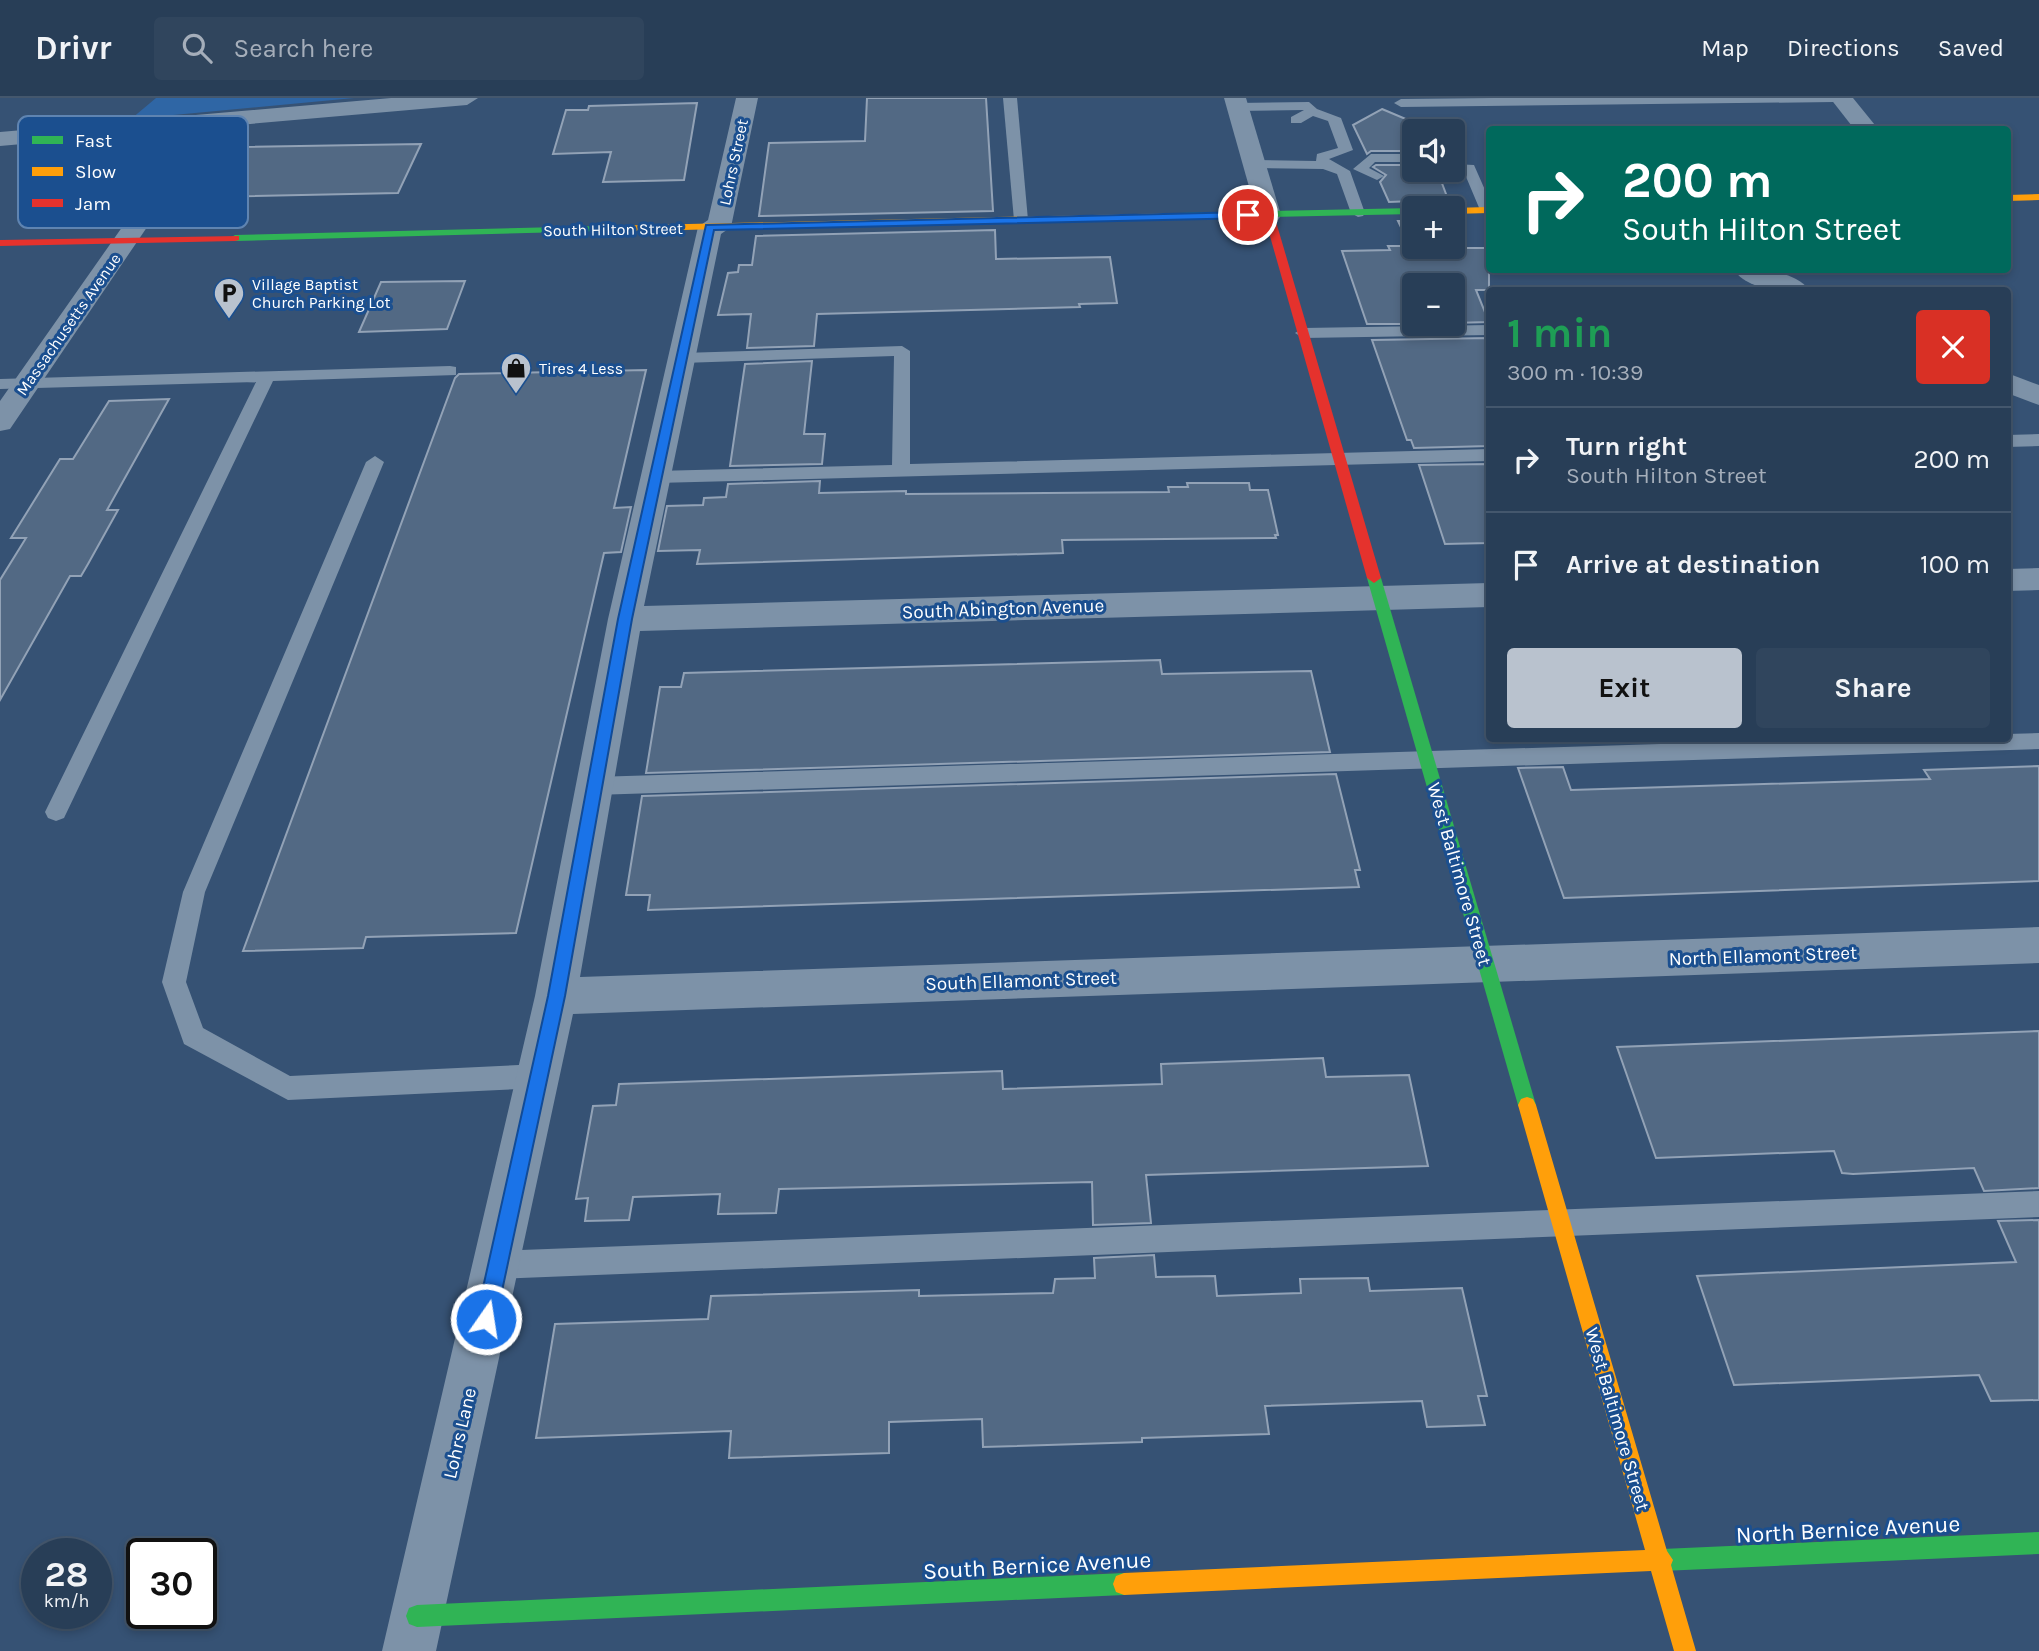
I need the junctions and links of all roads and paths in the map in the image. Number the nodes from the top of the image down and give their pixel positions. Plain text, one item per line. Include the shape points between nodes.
1 (467, 98) edge
2 (747, 98) edge
3 (1010, 98) edge
4 (1834, 98) edge
5 (1841, 98) edge
6 (1609, 100) edge
7 (1236, 102) edge
8 (1400, 103) edge
9 (1311, 112) junction
10 (248, 118) edge
11 (1296, 120) dead end
12 (1865, 126) edge
13 (18, 138) edge
14 (0, 139) edge
15 (1306, 150) dead end
16 (1346, 150) junction
17 (1371, 158) junction
18 (1402, 158) edge
19 (1323, 161) junction
20 (1254, 164) junction
21 (1465, 168) edge
22 (1469, 168) junction
23 (1360, 169) junction
24 (1486, 171) edge
25 (1343, 172) junction
26 (1377, 176) dead end
27 (2039, 197) edge
28 (2011, 198) edge
29 (1486, 206) edge
30 (1486, 210) edge
31 (1402, 211) edge
32 (1465, 211) edge
33 (1358, 213) junction
34 (1269, 215) junction
35 (1021, 220) junction
36 (714, 227) junction
37 (134, 228) edge
38 (125, 241) junction
39 (0, 243) edge
40 (1754, 273) edge
41 (1789, 287) edge
42 (1486, 330) edge
43 (1303, 333) junction
44 (682, 358) junction
45 (450, 371) dead end
46 (267, 377) junction
47 (27, 383) junction
48 (0, 384) edge
49 (2011, 384) edge
50 (2039, 396) edge
51 (0, 422) edge
52 (2011, 440) edge
53 (2039, 440) edge
54 (1486, 454) edge
55 (1340, 458) junction
56 (375, 462) dead end
57 (901, 470) junction
58 (656, 477) junction
59 (2039, 579) edge
60 (2011, 580) edge
61 (1486, 595) edge
62 (1380, 598) junction
63 (625, 619) junction
64 (2039, 741) edge
65 (2007, 742) edge
66 (2011, 742) edge
67 (1427, 760) junction
68 (594, 786) junction
69 (56, 812) dead end
70 (2039, 945) edge
71 (1486, 964) junction
72 (556, 996) junction
73 (540, 1076) junction
74 (2039, 1204) edge
75 (1561, 1223) junction
76 (498, 1265) junction
77 (2039, 1543) edge
78 (1658, 1560) junction
79 (413, 1634) edge
80 (1685, 1651) edge

1 - 10 street
2 - 36 street, Lohrs Street
3 - 35 lane
4 - 6 lane
5 - 12 street
6 - 8 lane
7 - 9 lane via 1309,106
7 - 20 street, West Baltimore Street
9 - 11 lane
9 - 16 lane via 1334,118
13 - 14 street
15 - 19 lane
16 - 17 lane
16 - 19 lane
17 - 18 lane
17 - 23 lane
19 - 20 lane
19 - 25 lane
20 - 34 street, West Baltimore Street
21 - 22 lane
22 - 24 lane
22 - 29 lane
23 - 25 lane
23 - 26 lane
25 - 33 lane
27 - 28 main road
30 - 32 main road
31 - 33 main road, South Hilton Street
33 - 34 main road, South Hilton Street
34 - 35 main road, South Hilton Street
34 - 43 main road, West Baltimore Street
35 - 36 main road, South Hilton Street
36 - 38 main road, South Hilton Street
36 - 44 street, Lohrs Lane
37 - 38 street, Massachusetts Avenue
38 - 39 main road, South Hilton Street
38 - 47 street, Massachusetts Avenue
40 - 41 street
42 - 43 lane
43 - 55 main road, West Baltimore Street
44 - 57 lane via 902,351
44 - 58 street, Lohrs Lane
45 - 46 lane
46 - 47 lane
46 - 69 lane
47 - 48 lane
47 - 51 street, Massachusetts Avenue
49 - 50 street
52 - 53 lane
54 - 55 lane
55 - 57 lane
55 - 62 main road, West Baltimore Street
56 - 73 lane via 194,892 174,982 192,1036 288,1088
57 - 58 lane
58 - 63 street, Lohrs Lane
59 - 60 street
61 - 62 street, South Abington Avenue
62 - 63 street, South Abington Avenue
62 - 67 main road, West Baltimore Street
63 - 68 street, Lohrs Lane
64 - 66 lane
65 - 67 lane
67 - 68 lane
67 - 71 main road, West Baltimore Street
68 - 72 street, Lohrs Lane
70 - 71 street, North Ellamont Street
71 - 72 street, South Ellamont Street
71 - 75 main road, West Baltimore Street
72 - 73 street, Lohrs Lane
73 - 76 street, Lohrs Lane
74 - 75 lane
75 - 76 lane
75 - 78 main road, West Baltimore Street
76 - 79 street, Lohrs Lane
77 - 78 main road, North Bernice Avenue
78 - 79 main road, South Bernice Avenue
78 - 80 main road, West Baltimore Street

